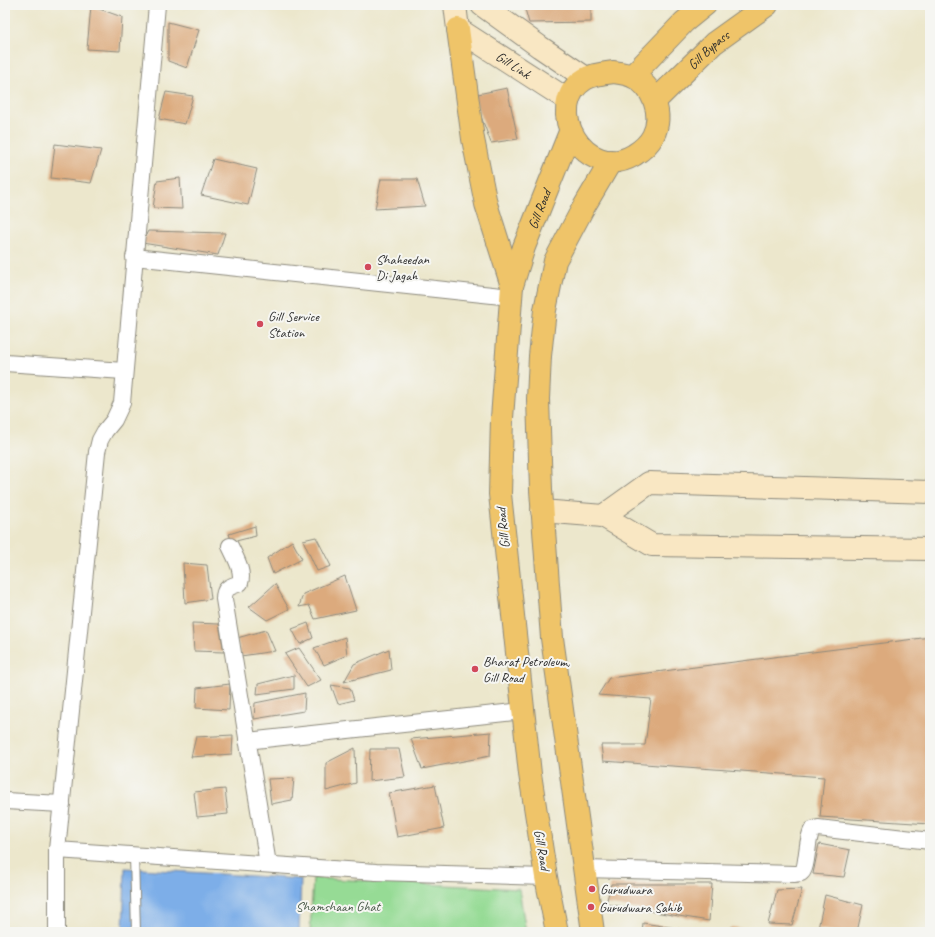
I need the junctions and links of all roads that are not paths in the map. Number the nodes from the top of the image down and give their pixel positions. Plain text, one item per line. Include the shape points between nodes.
1 (157, 5) edge
2 (455, 5) edge
3 (482, 5) edge
4 (705, 5) edge
5 (767, 5) edge
6 (458, 29) junction
7 (632, 76) junction
8 (586, 78) junction
9 (568, 100) junction
10 (655, 101) junction
11 (570, 132) junction
12 (611, 161) junction
13 (134, 257) junction
14 (512, 291) junction
15 (5, 363) edge
16 (124, 372) junction
17 (930, 492) edge
18 (542, 511) junction
19 (603, 516) junction
20 (230, 546) dead end
21 (930, 549) edge
22 (523, 711) junction
23 (247, 741) junction
24 (5, 801) edge
25 (62, 804) junction
26 (930, 841) edge
27 (58, 850) junction
28 (134, 855) junction
29 (268, 864) junction
30 (583, 868) junction
31 (546, 877) junction
32 (58, 932) edge
33 (136, 932) edge
34 (557, 932) edge
35 (593, 932) edge

1 - 13 street
2 - 6 street
3 - 8 street
4 - 7 main road via 684,22
5 - 10 main road, Gill Bypass via 714,43
6 - 9 street, Gill Link
6 - 14 main road via 473,139 486,204
7 - 8 main road via 614,72
7 - 10 main road via 646,86
8 - 9 main road via 577,84
9 - 11 main road
10 - 12 main road via 658,118 654,135 643,149 628,158
11 - 12 main road via 580,147 594,157
11 - 14 main road, Gill Road via 524,247
12 - 18 main road via 555,261 545,310 538,399
13 - 14 street
13 - 16 street
14 - 22 main road, Gill Road via 502,418 500,494
15 - 16 street
16 - 25 street via 120,408 100,440 97,452
17 - 19 street via 649,483
18 - 19 street
18 - 30 main road via 552,638
19 - 21 street via 652,545
20 - 23 street via 242,578 240,583 227,589 224,600
22 - 23 street
22 - 31 main road, Gill Road
23 - 29 street
24 - 25 street
25 - 27 street
26 - 30 street via 818,828 812,830 809,835 805,869 795,874
27 - 28 street
27 - 32 street
28 - 29 street
28 - 33 lane
29 - 31 street via 376,872
30 - 35 main road
31 - 34 main road, Gill Road

